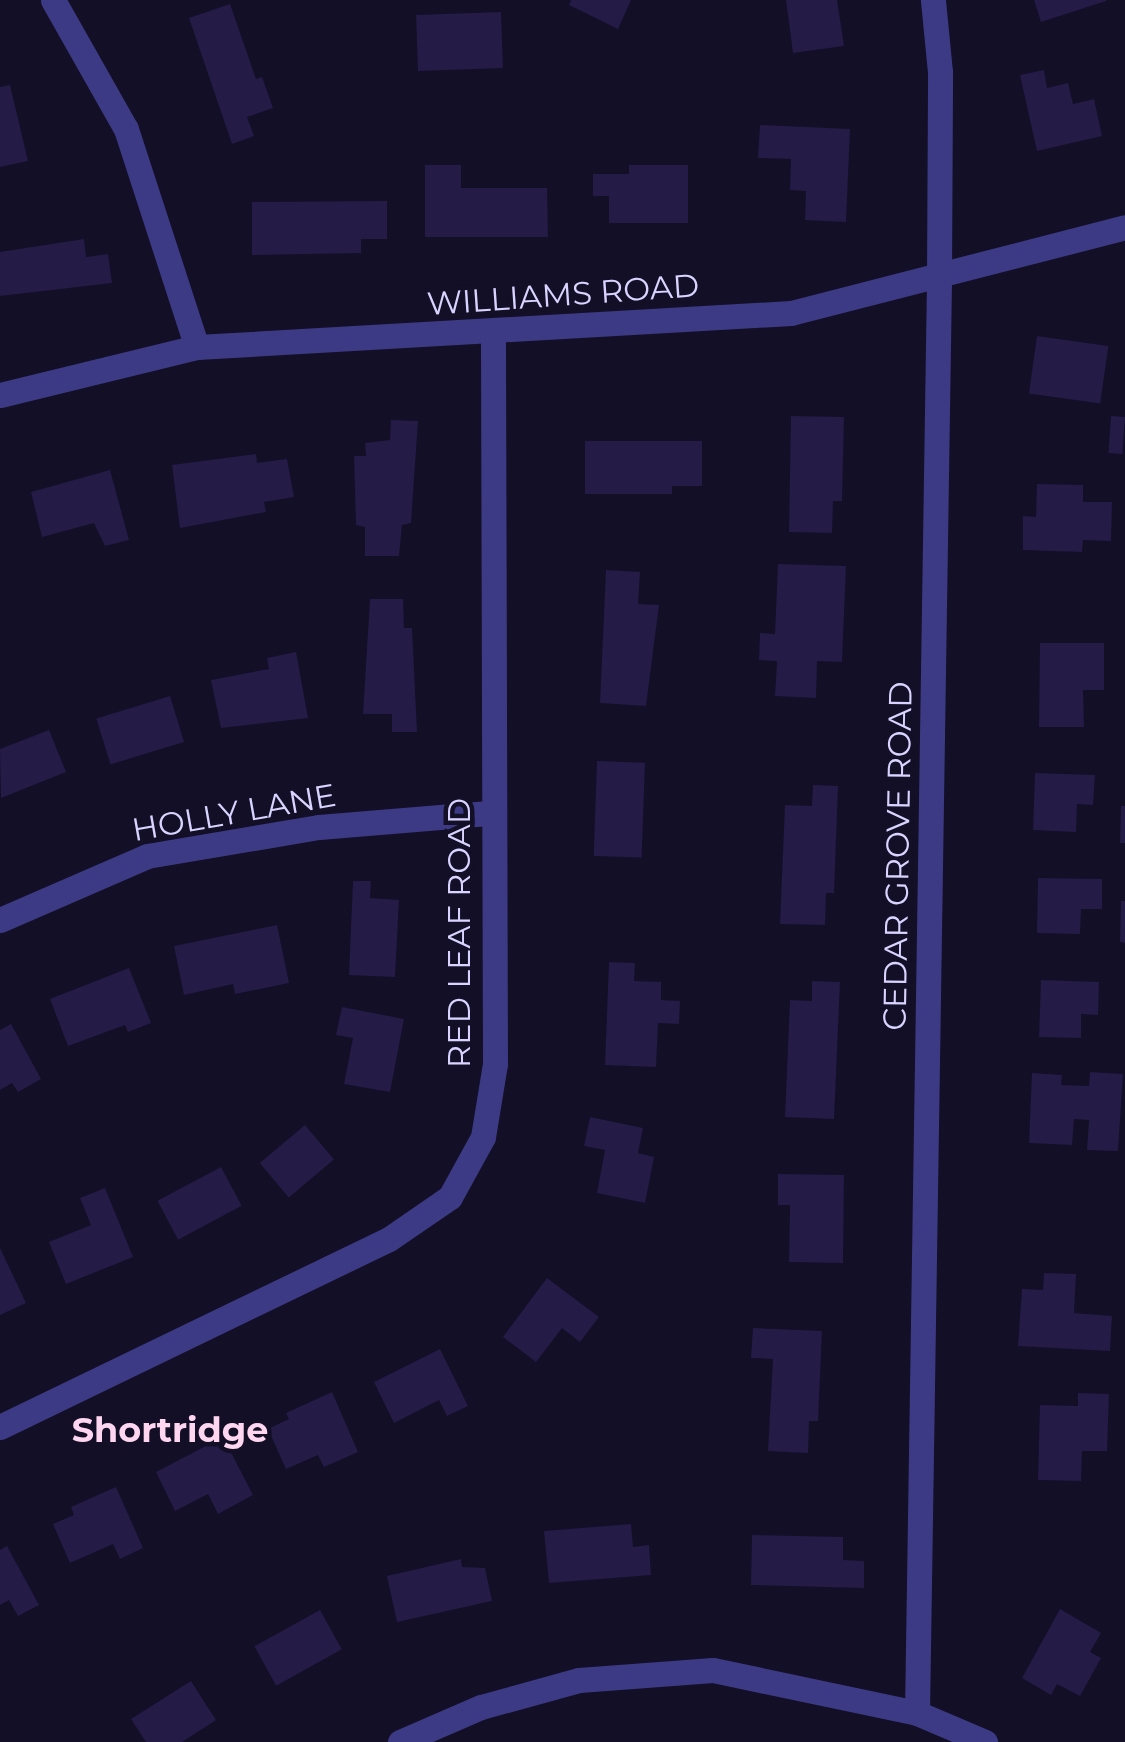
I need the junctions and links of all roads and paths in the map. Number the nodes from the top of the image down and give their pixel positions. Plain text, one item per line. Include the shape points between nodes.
1 (53, 0) edge
2 (933, 0) edge
3 (1125, 228) edge
4 (940, 278) junction
5 (494, 334) junction
6 (197, 347) junction
7 (0, 396) edge
8 (491, 813) junction
9 (0, 920) edge
10 (0, 1427) edge
11 (917, 1713) junction
12 (400, 1742) edge
13 (985, 1742) edge

1 - 6 street via 126,130
2 - 4 street, CEDAR GROVE ROAD via 940,72
3 - 4 street, WILLIAMS ROAD
4 - 5 street, WILLIAMS ROAD via 792,313
4 - 11 street, CEDAR GROVE ROAD
5 - 6 street, WILLIAMS ROAD
5 - 8 street, RED LEAF ROAD
6 - 7 street, WILLIAMS ROAD
8 - 9 street, HOLLY LANE via 319,827 147,856
8 - 10 street, RED LEAF ROAD via 495,1064 483,1137 450,1197 389,1239
11 - 12 street via 713,1670 579,1680 481,1707
11 - 13 street

